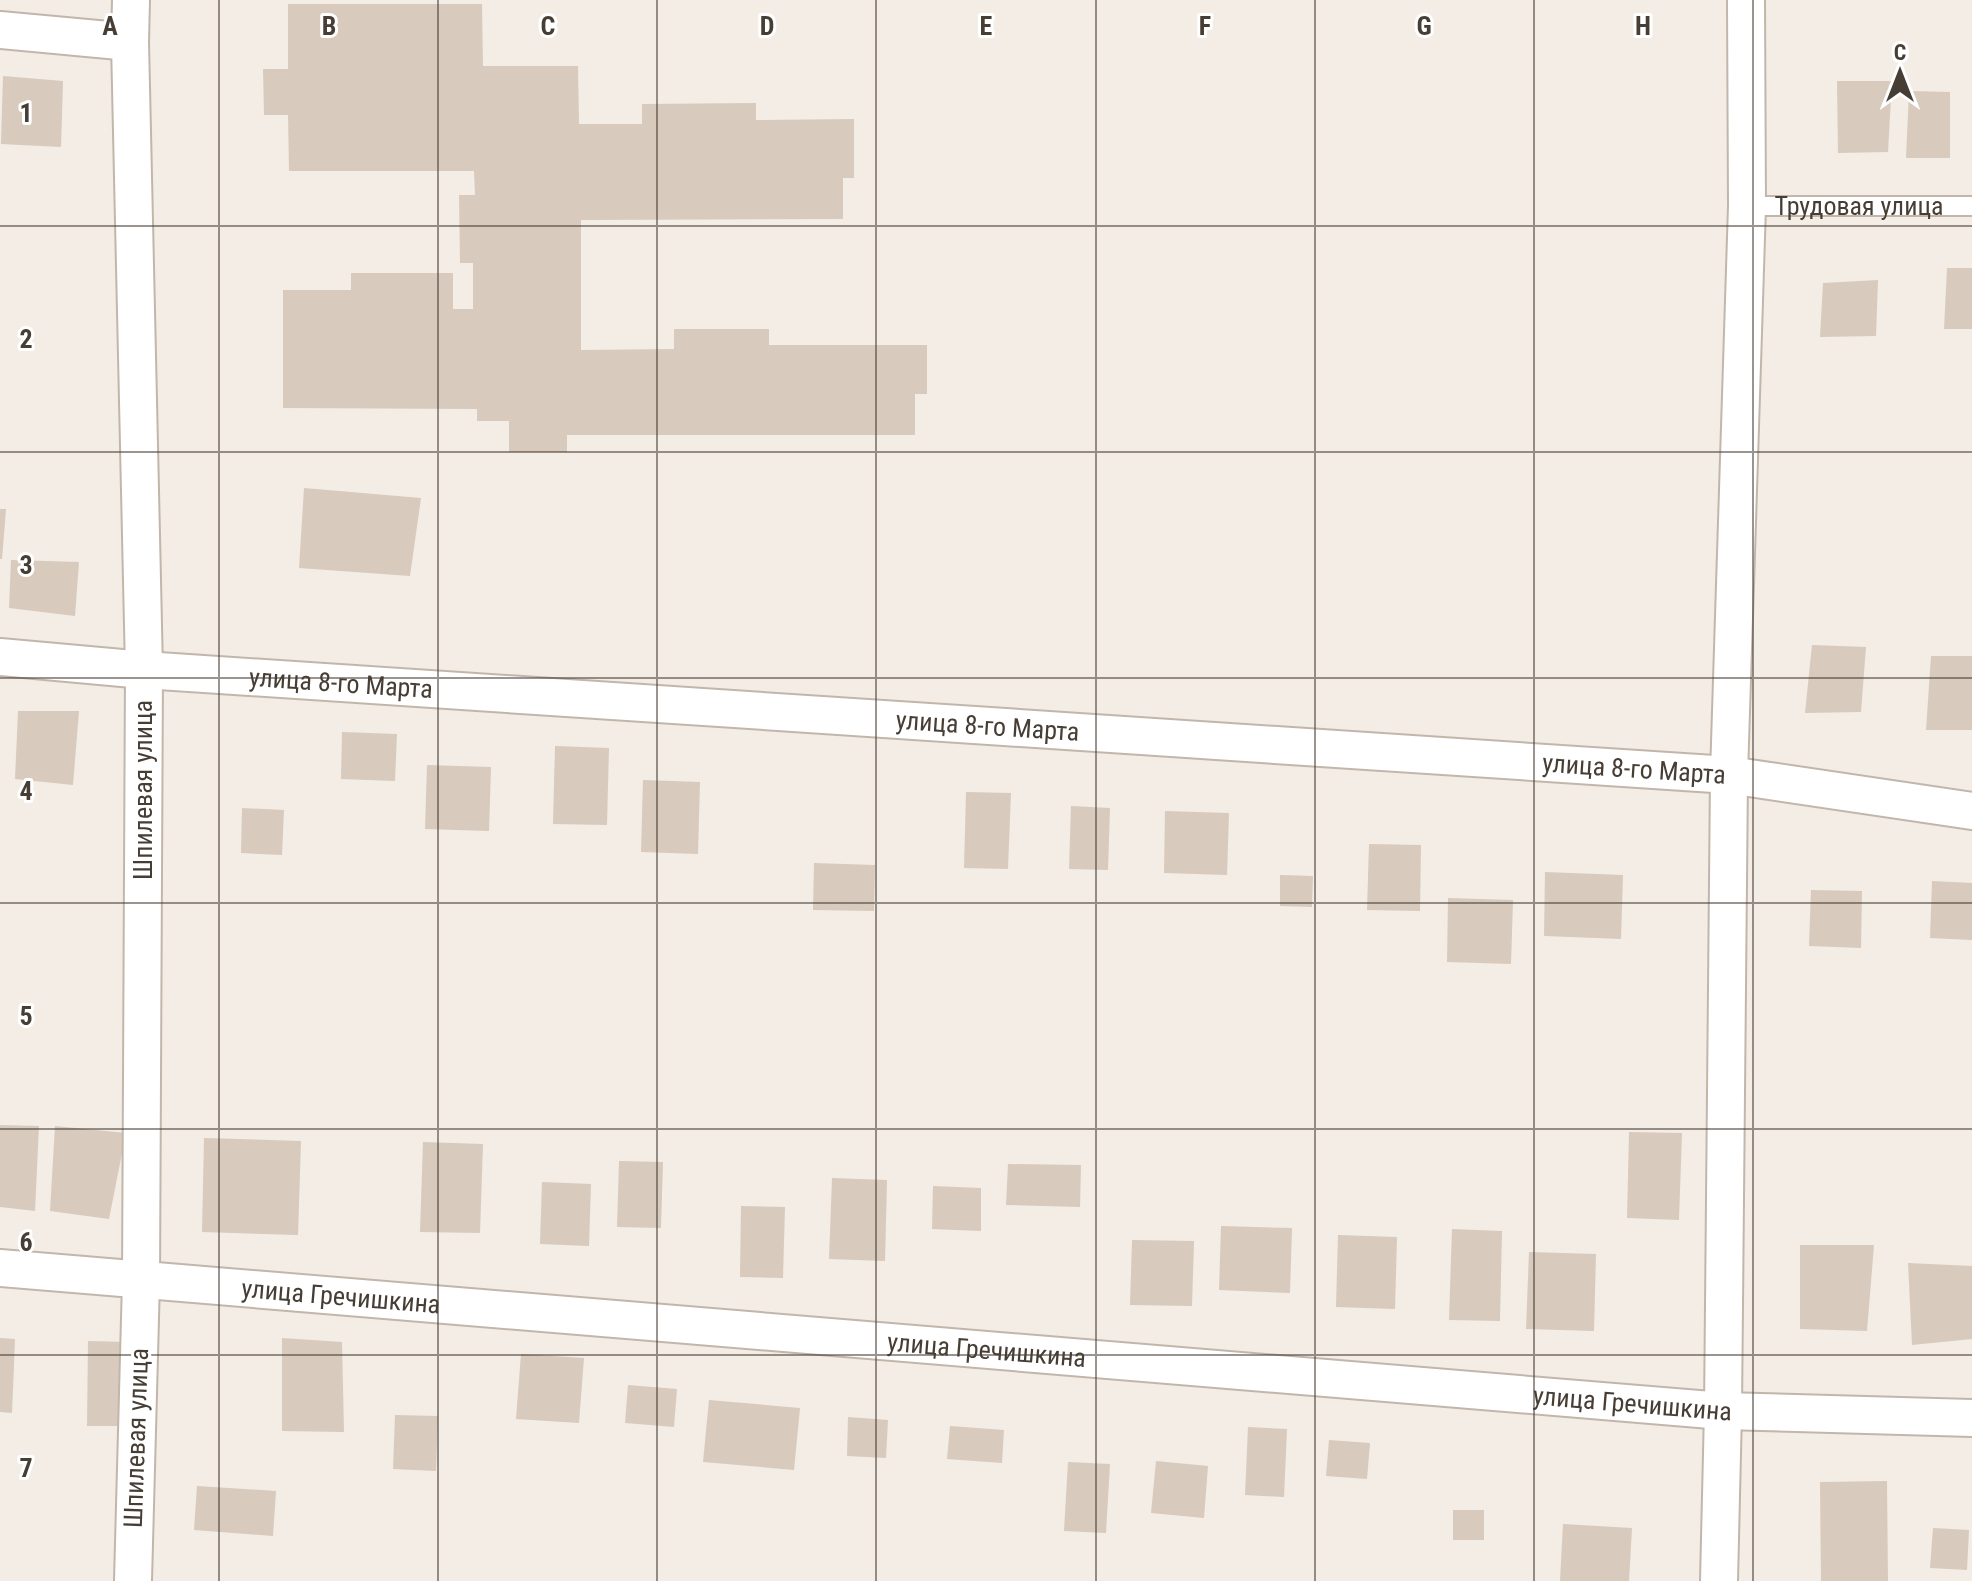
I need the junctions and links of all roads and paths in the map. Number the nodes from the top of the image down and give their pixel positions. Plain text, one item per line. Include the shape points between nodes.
1 (131, 0) edge
2 (1746, 0) edge
3 (0, 30) edge
4 (130, 42) junction
5 (1747, 206) junction
6 (1972, 206) edge
7 (0, 657) edge
8 (144, 670) junction
9 (1729, 775) junction
10 (1972, 811) edge
11 (0, 1268) edge
12 (141, 1281) junction
13 (1723, 1411) junction
14 (1972, 1418) edge
15 (133, 1581) edge
16 (1719, 1581) edge

1 - 4 street, Шпилевая улица
2 - 5 street
3 - 4 street
4 - 8 street, Шпилевая улица
5 - 6 lane, Трудовая улица
5 - 9 street
7 - 8 street, улица 8-го Марта
8 - 9 street, улица 8-го Марта
8 - 12 street, Шпилевая улица
9 - 10 street, улица 8-го Марта
9 - 13 street
11 - 12 street, улица Гречишкина
12 - 13 street, улица Гречишкина
12 - 15 street, Шпилевая улица
13 - 14 street, улица Гречишкина
13 - 16 street

